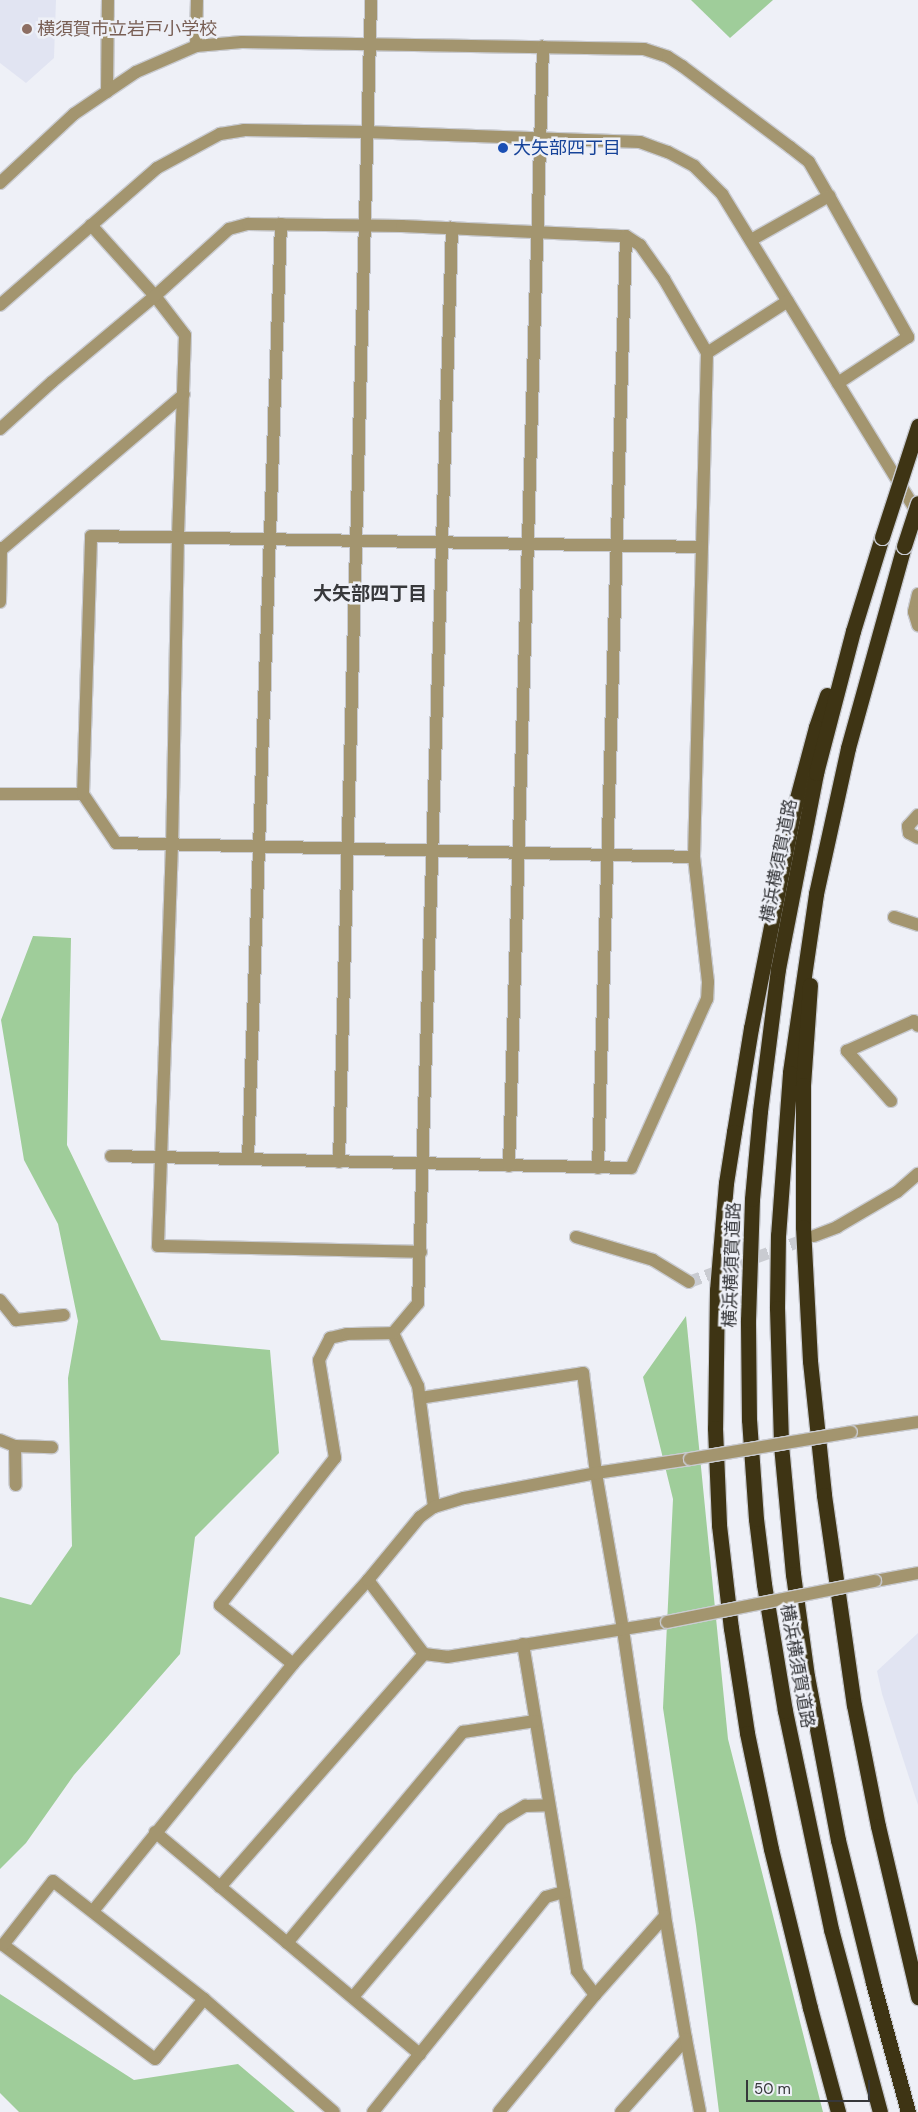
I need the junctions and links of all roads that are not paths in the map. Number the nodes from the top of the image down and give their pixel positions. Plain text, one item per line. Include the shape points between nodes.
1 (108, 0) edge
2 (197, 0) edge
3 (370, 0) edge
4 (369, 45) junction
5 (196, 46) junction
6 (543, 47) junction
7 (107, 92) junction
8 (366, 132) junction
9 (542, 137) junction
10 (0, 183) edge
11 (829, 196) junction
12 (281, 224) junction
13 (91, 225) junction
14 (364, 225) junction
15 (452, 228) junction
16 (539, 232) junction
17 (626, 236) junction
18 (750, 240) junction
19 (155, 296) junction
20 (788, 302) junction
21 (0, 305) edge
22 (707, 353) junction
23 (838, 383) junction
24 (184, 394) junction
25 (918, 426) edge
26 (0, 429) edge
27 (918, 503) edge
28 (918, 514) edge
29 (178, 537) junction
30 (268, 539) junction
31 (356, 541) junction
32 (443, 542) junction
33 (529, 544) junction
34 (617, 546) junction
35 (702, 547) junction
36 (1, 549) edge
37 (918, 594) edge
38 (0, 602) edge
39 (918, 625) edge
40 (853, 631) junction
41 (0, 794) edge
42 (83, 794) junction
43 (918, 815) edge
44 (918, 838) edge
45 (172, 844) junction
46 (258, 846) junction
47 (348, 848) junction
48 (433, 850) junction
49 (520, 853) junction
50 (608, 855) junction
51 (694, 857) junction
52 (816, 894) junction
53 (894, 917) dead end
54 (918, 925) edge
55 (918, 1026) edge
56 (891, 1101) dead end
57 (111, 1156) dead end
58 (161, 1157) junction
59 (248, 1159) junction
60 (339, 1162) junction
61 (423, 1164) junction
62 (509, 1166) junction
63 (598, 1168) junction
64 (918, 1174) edge
65 (814, 1236) tunnel mouth
66 (576, 1237) dead end
67 (420, 1252) junction
68 (689, 1282) dead end
69 (0, 1300) edge
70 (64, 1315) dead end
71 (392, 1333) junction
72 (420, 1398) junction
73 (918, 1422) edge
74 (0, 1440) edge
75 (15, 1446) junction
76 (52, 1447) dead end
77 (596, 1473) junction
78 (16, 1485) dead end
79 (434, 1507) junction
80 (918, 1573) edge
81 (368, 1580) junction
82 (623, 1630) junction
83 (524, 1644) junction
84 (424, 1654) junction
85 (293, 1664) junction
86 (535, 1721) junction
87 (549, 1805) junction
88 (155, 1832) junction
89 (220, 1886) junction
90 (564, 1892) junction
91 (93, 1911) junction
92 (666, 1916) junction
93 (287, 1943) junction
94 (595, 1995) junction
95 (353, 1997) junction
96 (918, 1997) edge
97 (204, 1998) junction
98 (686, 2040) junction
99 (420, 2054) junction
100 (334, 2112) edge
101 (373, 2112) edge
102 (499, 2112) edge
103 (621, 2112) edge
104 (700, 2112) edge
105 (838, 2112) edge
106 (880, 2112) edge
107 (908, 2112) edge

1 - 7 street
2 - 5 street
3 - 4 street
4 - 5 street via 242,42
4 - 6 street
4 - 8 street
5 - 7 street via 136,72
6 - 9 street
6 - 11 street via 644,49 668,57 809,162
7 - 10 street via 74,114
8 - 9 street
8 - 13 street via 244,130 220,134 157,168
8 - 14 street
9 - 16 street
9 - 18 street via 640,142 668,152 694,166 722,194
11 - 18 street
11 - 23 street via 908,337
12 - 14 street
12 - 19 street via 248,224 229,229
12 - 30 street
13 - 19 street
13 - 21 street
14 - 15 street
14 - 31 street
15 - 16 street
15 - 32 street
16 - 17 street
16 - 33 street
17 - 22 street via 640,245 664,279
17 - 34 street
18 - 20 street
19 - 24 street via 185,335
19 - 26 street
20 - 22 street
20 - 23 street
22 - 35 street
23 - 28 street
24 - 29 street
24 - 36 street
25 - 40 highway, 横浜横須賀道路, bridge
27 - 52 highway, 横浜横須賀道路, bridge via 848,748
29 - 30 street
29 - 42 street via 91,536
29 - 45 street
30 - 31 street
30 - 46 street
31 - 32 street
31 - 47 street
32 - 33 street
32 - 48 street
33 - 34 street
33 - 49 street
34 - 35 street
34 - 50 street
35 - 51 street
36 - 38 street
37 - 39 street via 914,612
40 - 105 highway via 816,727 802,776 751,1028 726,1183 714,1330 718,1517 738,1682 771,1848
40 - 106 highway, 横浜横須賀道路 via 816,773 778,969 752,1199 749,1420 764,1584 785,1711 832,1929
41 - 42 street
42 - 45 street via 116,843
43 - 44 street via 908,826 909,833
45 - 46 street
45 - 58 street
46 - 47 street
46 - 59 street
47 - 48 street
47 - 60 street
48 - 49 street
48 - 61 street
49 - 50 street
49 - 62 street
50 - 51 street
50 - 63 street
51 - 63 street via 708,982 707,999 631,1168
52 - 96 highway via 802,1153 806,1292 814,1400 829,1542 854,1705
52 - 107 highway, 横浜横須賀道路 via 794,1034 783,1144 777,1299 781,1445 793,1574 822,1758 838,1840
53 - 54 street
55 - 56 street via 914,1021 847,1051
57 - 58 street
58 - 59 street
58 - 67 street via 158,1246
59 - 60 street
60 - 61 street
61 - 62 street
61 - 67 street
62 - 63 street
64 - 65 street via 890,1196 837,1227
66 - 68 street via 653,1260
67 - 71 street via 418,1303
69 - 70 street via 16,1320
71 - 72 street via 418,1386
71 - 85 street via 347,1334 330,1338 319,1360 335,1458 220,1605
72 - 77 street via 583,1373
72 - 79 street
73 - 77 street, bridge
74 - 75 street
75 - 76 street
75 - 78 street
77 - 79 street via 464,1498
77 - 82 street
79 - 81 street via 420,1516
80 - 82 street, bridge
81 - 84 street
81 - 85 street
82 - 83 street
82 - 92 street
83 - 84 street via 448,1658
83 - 86 street
84 - 89 street
85 - 88 street
86 - 87 street
86 - 93 street via 464,1732
87 - 90 street
87 - 95 street via 525,1806 503,1819
88 - 89 street
88 - 91 street
89 - 93 street
90 - 94 street via 577,1971
90 - 99 street via 546,1898
91 - 97 street
91 - 97 street via 53,1881 3,1945 155,2059
92 - 94 street
92 - 98 street
93 - 95 street
94 - 102 street
95 - 99 street
97 - 100 street
98 - 103 street
98 - 104 street
99 - 101 street

